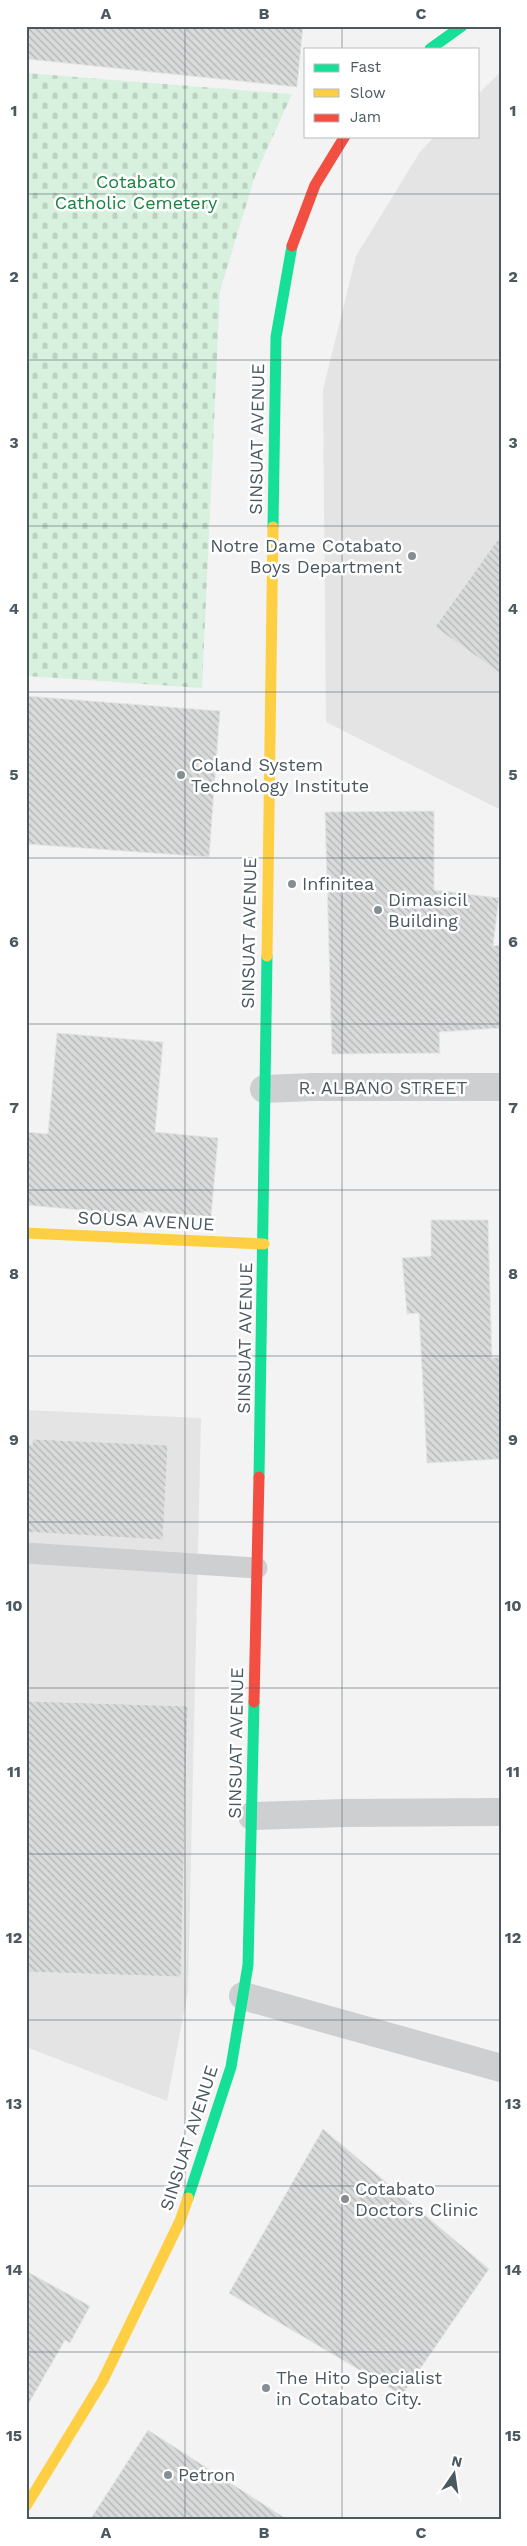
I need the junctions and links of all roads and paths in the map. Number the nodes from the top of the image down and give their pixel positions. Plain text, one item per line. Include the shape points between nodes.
1 (462, 26) edge
2 (431, 48) edge
3 (344, 138) edge
4 (501, 1087) edge
5 (264, 1090) junction
6 (26, 1232) edge
7 (264, 1244) junction
8 (26, 1553) edge
9 (257, 1568) junction
10 (501, 1812) edge
11 (252, 1816) junction
12 (243, 1996) junction
13 (501, 2068) edge
14 (26, 2506) edge

1 - 2 main road
3 - 5 main road, SINSUAT AVENUE via 315,185 290,250 276,337
4 - 5 street, R. ALBANO STREET
5 - 7 main road, SINSUAT AVENUE
6 - 7 main road, SOUSA AVENUE
7 - 9 main road, SINSUAT AVENUE
8 - 9 lane
9 - 11 main road, SINSUAT AVENUE
10 - 11 street
11 - 12 main road, SINSUAT AVENUE via 248,1965
12 - 13 street
12 - 14 main road, SINSUAT AVENUE via 230,2067 180,2222 102,2382

